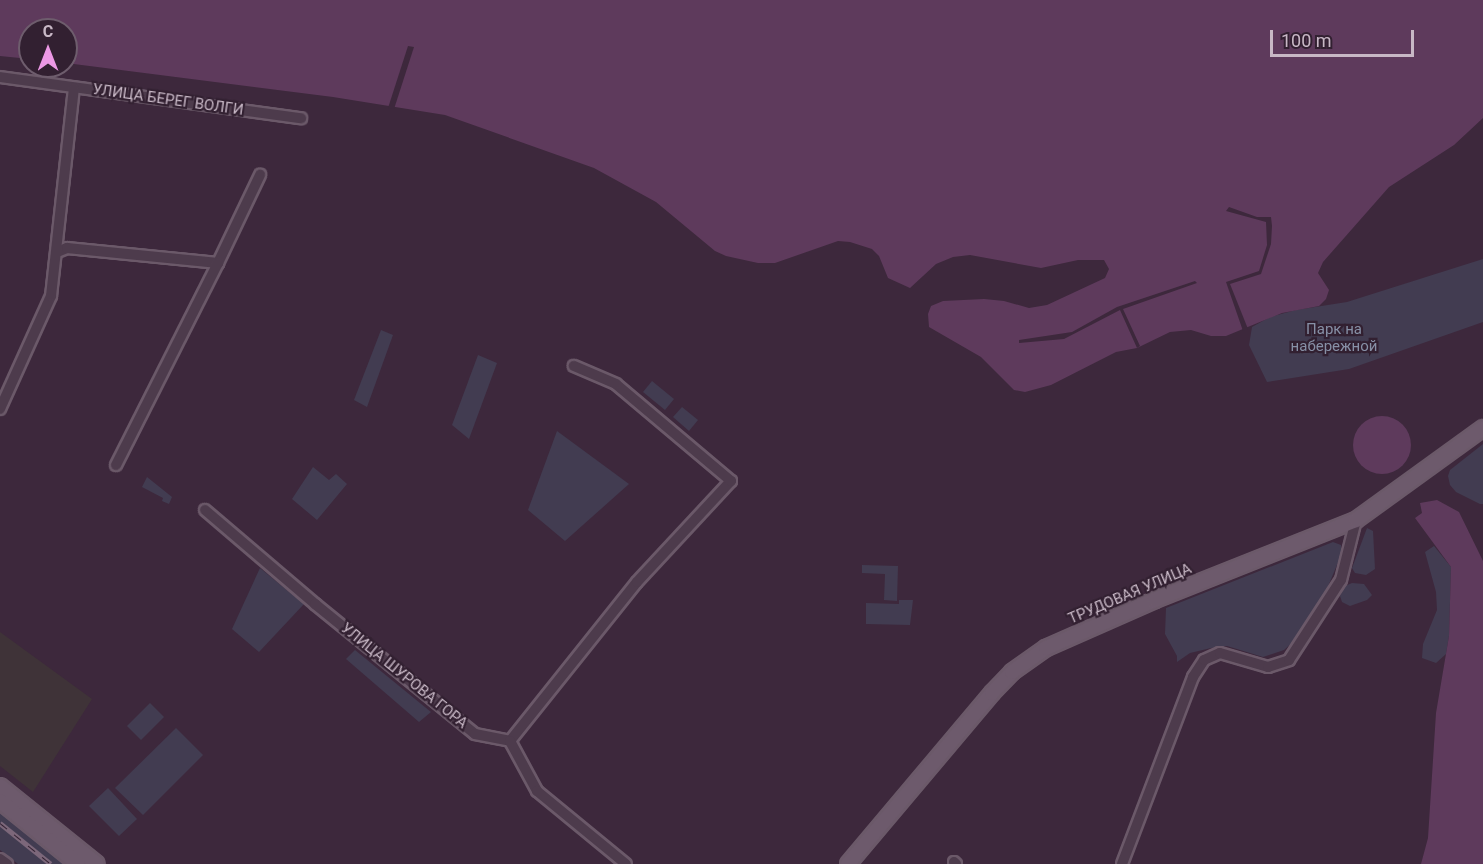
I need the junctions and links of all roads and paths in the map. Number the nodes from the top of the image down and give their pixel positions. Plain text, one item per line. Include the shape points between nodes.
1 (0, 76) edge
2 (74, 88) junction
3 (301, 118) dead end
4 (260, 175) dead end
5 (57, 252) junction
6 (218, 263) junction
7 (574, 366) dead end
8 (0, 409) edge
9 (1483, 428) edge
10 (116, 465) dead end
11 (205, 510) dead end
12 (1356, 520) junction
13 (510, 741) junction
14 (0, 786) edge
15 (0, 801) edge
16 (0, 859) edge
17 (7, 864) edge
18 (78, 864) edge
19 (97, 864) edge
20 (626, 864) edge
21 (848, 864) edge
22 (1122, 864) edge

1 - 2 street, УЛИЦА БЕРЕГ ВОЛГИ
2 - 3 street, УЛИЦА БЕРЕГ ВОЛГИ
2 - 5 street
4 - 6 street
5 - 6 street via 67,248
5 - 8 street via 51,296
6 - 10 street
7 - 13 street via 616,384 731,481 637,582
9 - 12 main road, ТРУДОВАЯ УЛИЦА
11 - 13 street, УЛИЦА ШУРОВА ГОРА via 476,734
12 - 21 main road, ТРУДОВАЯ УЛИЦА via 1144,604 1046,648 1012,672 992,693
12 - 22 street via 1341,580 1289,660 1268,667 1220,653 1204,660 1193,677
13 - 20 street via 537,791
14 - 19 main road
15 - 18 main road
16 - 17 street

